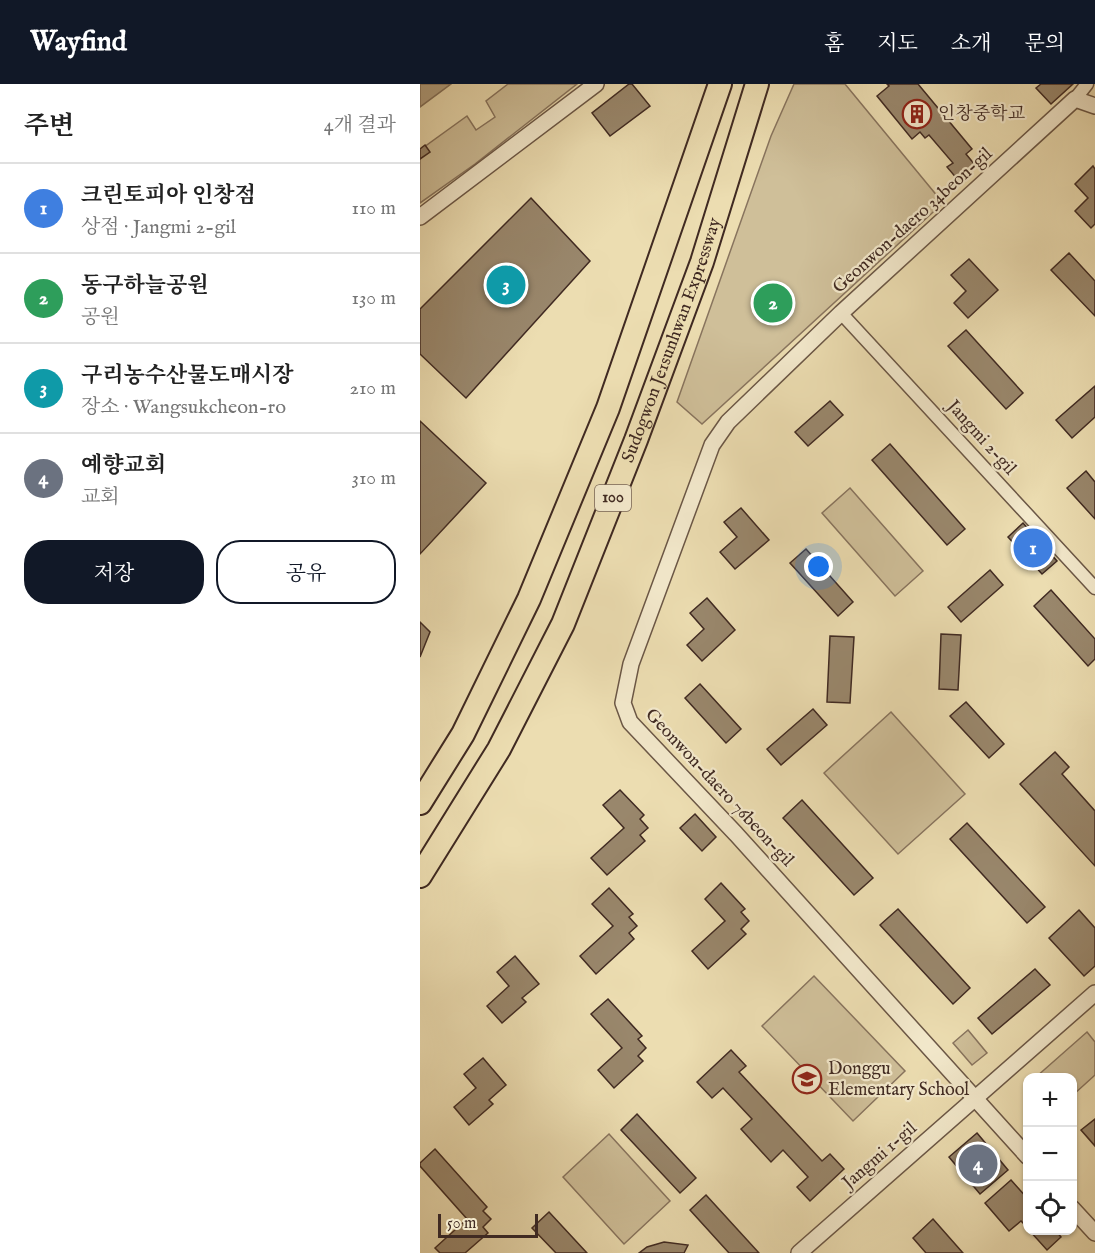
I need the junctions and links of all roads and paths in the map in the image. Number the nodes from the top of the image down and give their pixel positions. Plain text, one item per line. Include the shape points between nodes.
1 (596, 84) edge
2 (720, 84) edge
3 (1087, 84) edge
4 (755, 90) edge
5 (1075, 99) junction
6 (1095, 106) edge
7 (420, 217) edge
8 (841, 313) junction
9 (1095, 588) edge
10 (420, 803) edge
11 (420, 876) edge
12 (1095, 993) edge
13 (975, 1098) junction
14 (1023, 1151) edge
15 (1077, 1213) edge
16 (1095, 1233) edge
17 (799, 1253) edge

1 - 7 street
2 - 10 highway, Sudogwon Je1sunhwan Expressway / 100 via 608,408 534,588 463,734
3 - 5 street
4 - 11 highway, Sudogwon Je1sunhwan Expressway / 100 via 702,262 563,624 499,749
5 - 6 street
5 - 8 street, Geonwon-daero 34beon-gil
8 - 9 street, Jangmi 2-gil
8 - 13 street, Geonwon-daero 76beon-gil via 728,422 712,445 631,664 623,703 630,722
12 - 13 street, Jangmi 1-gil
13 - 14 street, Geonwon-daero 76beon-gil
13 - 17 street, Jangmi 1-gil
15 - 16 street

